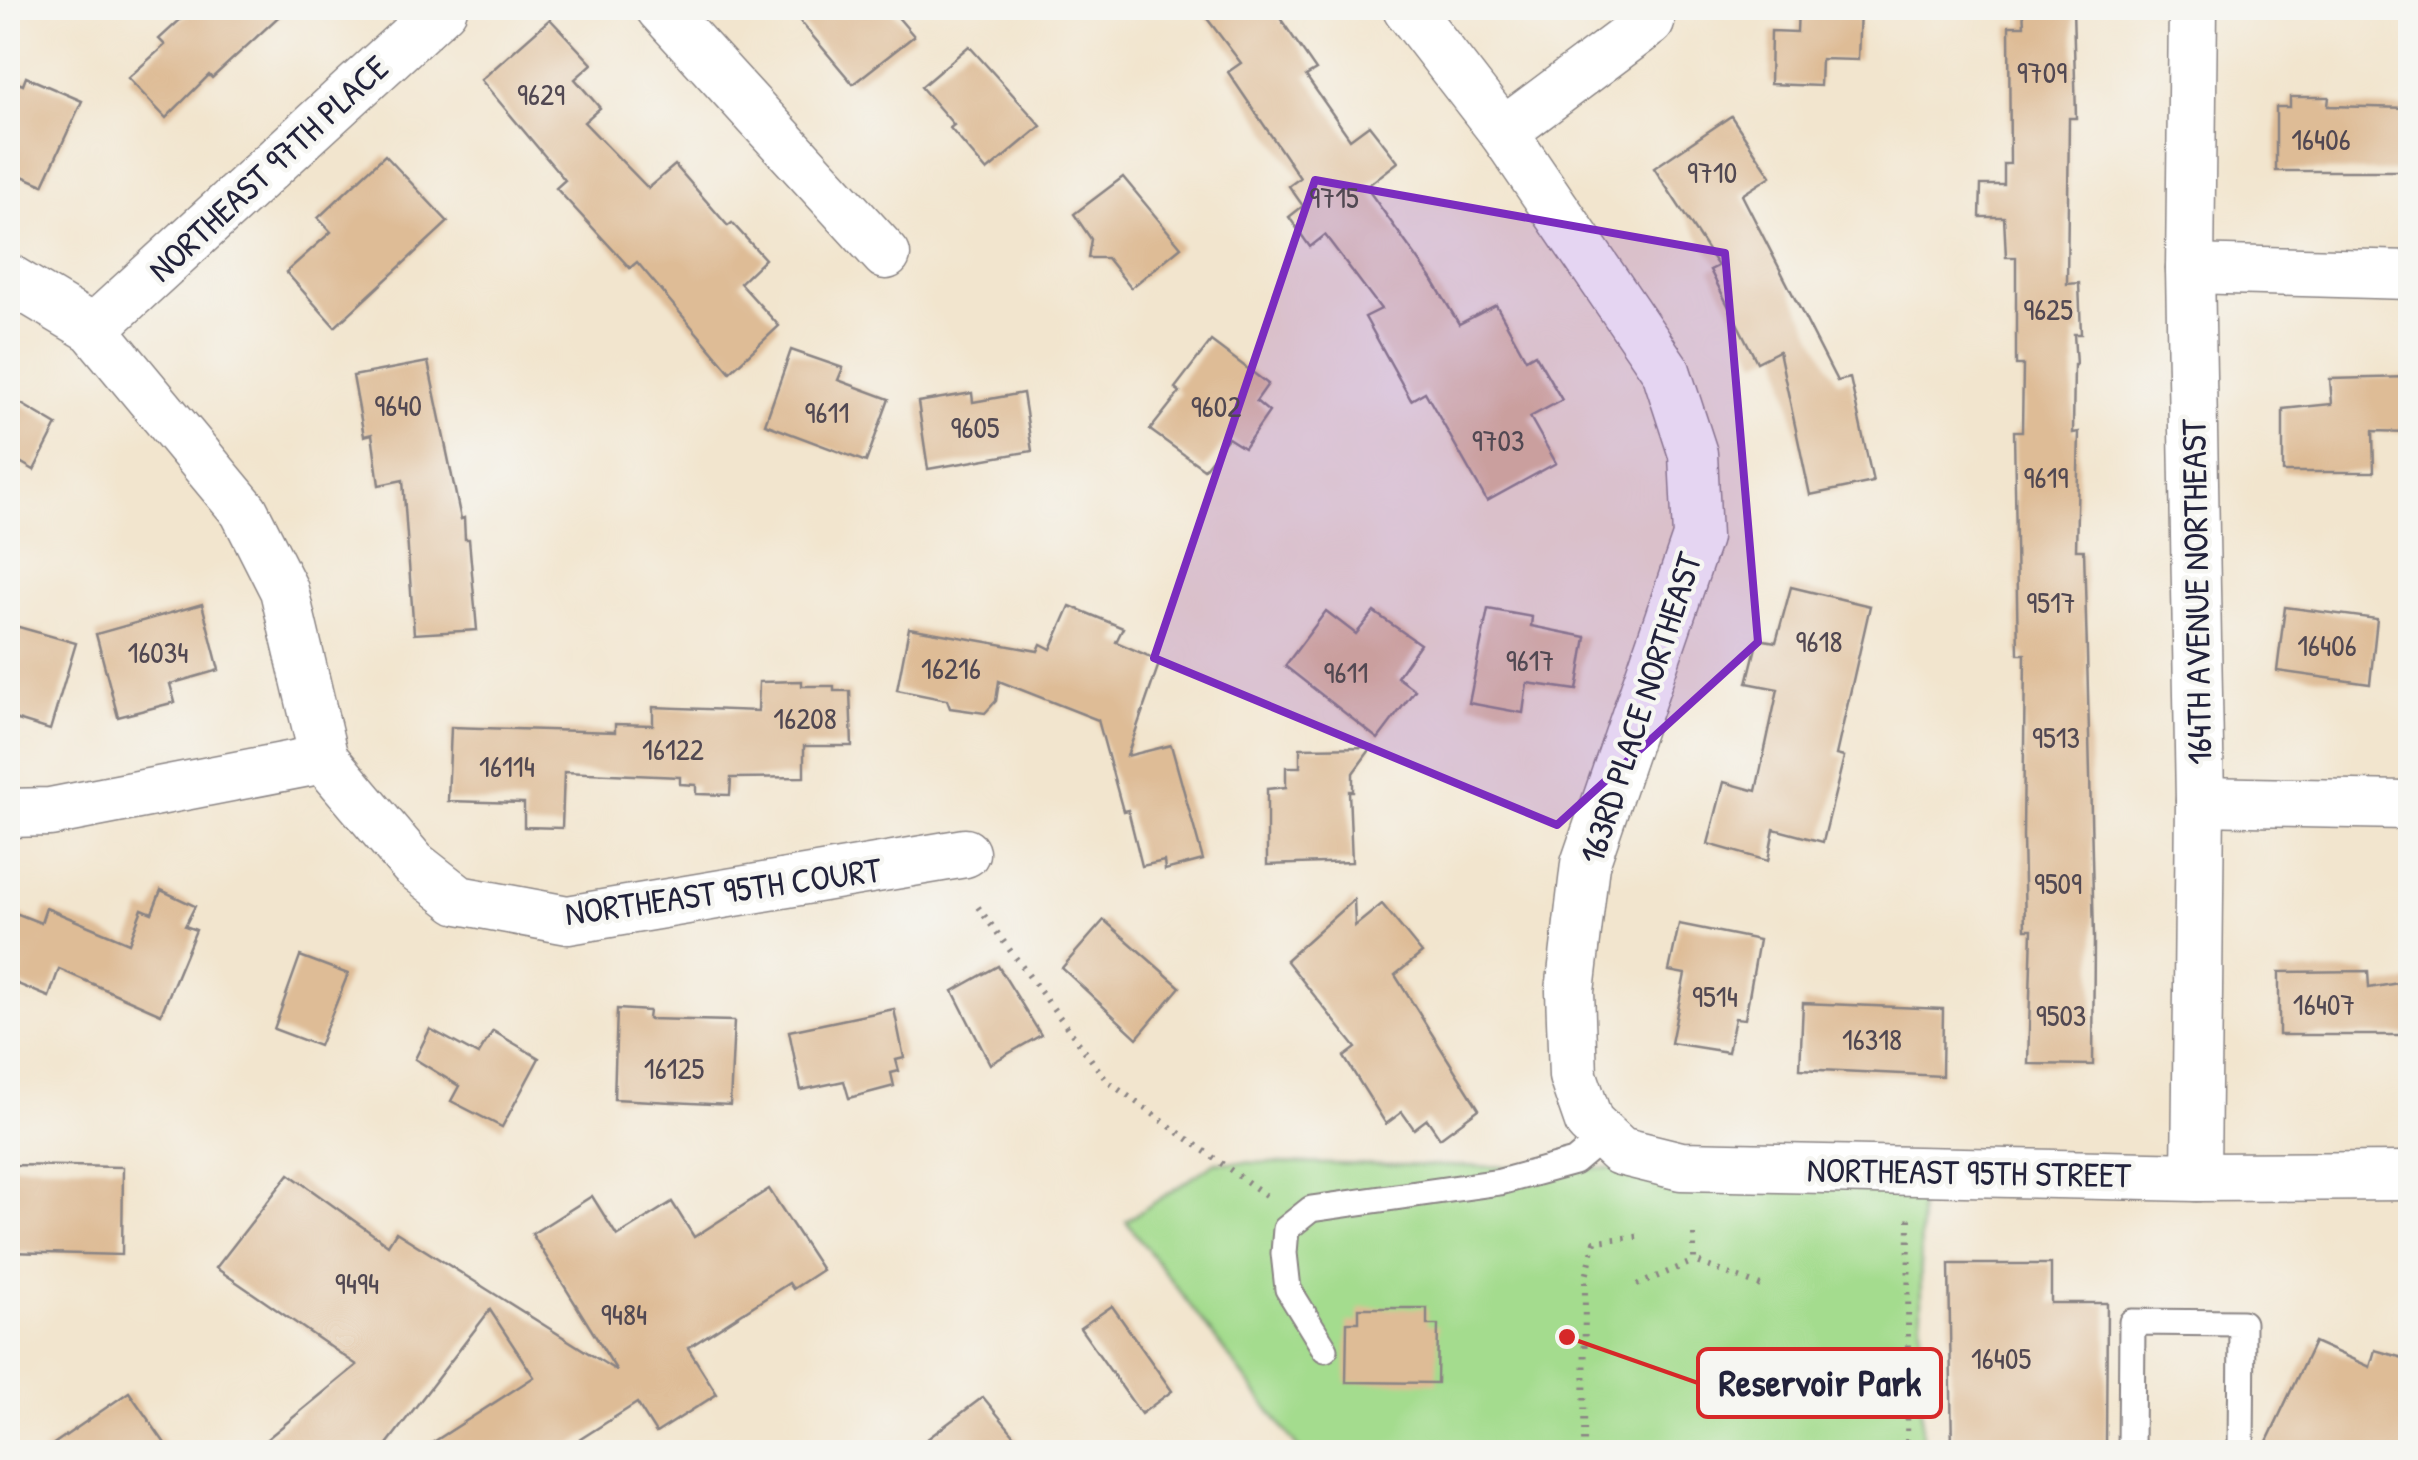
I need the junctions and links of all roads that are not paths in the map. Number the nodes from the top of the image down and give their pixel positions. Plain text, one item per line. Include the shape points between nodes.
1 (442, 8) edge
2 (660, 8) edge
3 (1407, 8) edge
4 (2193, 8) edge
5 (1650, 22) dead end
6 (1503, 132) junction
7 (886, 255) dead end
8 (2190, 269) junction
9 (2410, 275) edge
10 (8, 278) edge
11 (93, 328) junction
12 (324, 759) junction
13 (2200, 801) junction
14 (2404, 806) dead end
15 (8, 813) edge
16 (966, 854) dead end
17 (1605, 1136) junction
18 (2410, 1176) edge
19 (2196, 1177) junction
20 (1325, 1350) dead end
21 (2131, 1452) edge
22 (2240, 1452) edge

1 - 11 street, NORTHEAST 97TH PLACE
2 - 7 street
3 - 6 street, 163RD PLACE NORTHEAST
4 - 8 street, 164TH AVENUE NORTHEAST
5 - 6 street
6 - 17 street, 163RD PLACE NORTHEAST via 1666,371 1693,454 1697,537 1585,864 1570,991 1573,1076 1590,1122
8 - 9 street
8 - 13 street, 164TH AVENUE NORTHEAST
10 - 11 street
11 - 12 street via 244,510 284,590
12 - 15 street via 50,812
12 - 16 street, NORTHEAST 95TH COURT via 413,864 460,900 568,920
13 - 14 street
13 - 19 street, 164TH AVENUE NORTHEAST
17 - 19 street, NORTHEAST 95TH STREET via 1620,1151 1682,1166
17 - 20 lane via 1574,1162 1500,1182 1311,1209 1286,1230 1284,1253 1288,1289
18 - 19 street, NORTHEAST 95TH STREET
21 - 22 lane via 2132,1322 2148,1322 2242,1323

